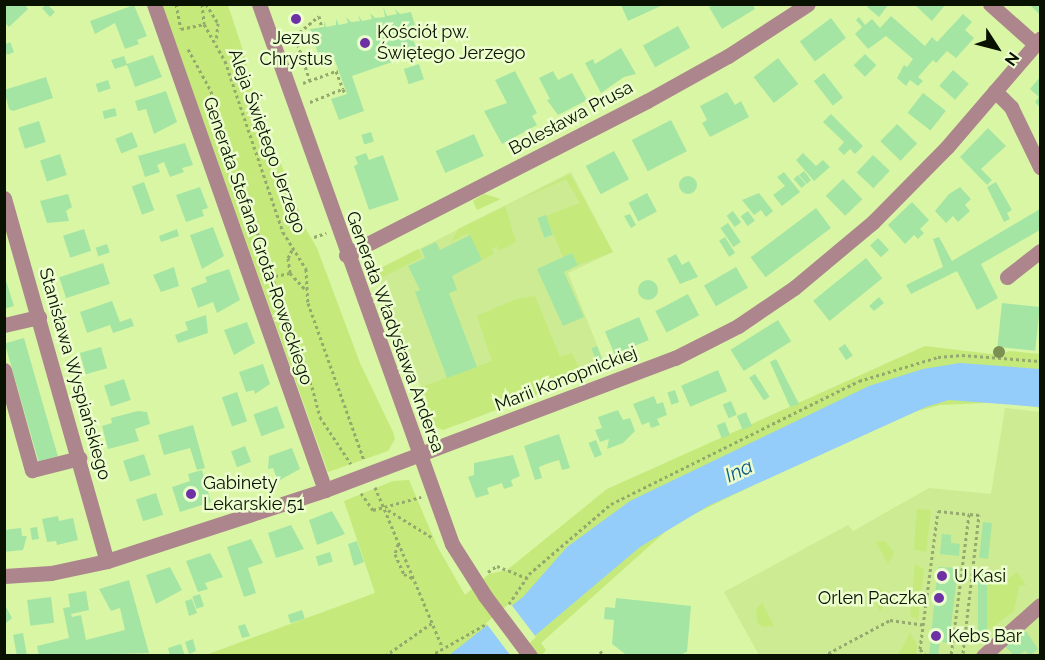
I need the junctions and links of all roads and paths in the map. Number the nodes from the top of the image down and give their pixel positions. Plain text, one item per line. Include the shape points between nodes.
1 (154, 4) edge
2 (176, 4) edge
3 (204, 4) edge
4 (259, 4) edge
5 (808, 4) edge
6 (990, 4) edge
7 (204, 24) junction
8 (322, 28) dead end
9 (181, 29) junction
10 (182, 35) dead end
11 (314, 39) dead end
12 (183, 41) dead end
13 (216, 41) junction
14 (1038, 41) edge
15 (304, 42) dead end
16 (310, 81) junction
17 (302, 84) dead end
18 (343, 89) junction
19 (995, 91) junction
20 (345, 94) dead end
21 (308, 102) dead end
22 (1041, 167) edge
23 (232, 176) dead end
24 (235, 185) dead end
25 (4, 198) edge
26 (327, 232) dead end
27 (314, 237) dead end
28 (292, 250) junction
29 (1041, 251) edge
30 (346, 255) junction
31 (290, 273) junction
32 (274, 276) junction
33 (1007, 277) dead end
34 (304, 288) junction
35 (39, 317) junction
36 (4, 325) edge
37 (1041, 361) edge
38 (4, 370) edge
39 (420, 456) junction
40 (79, 458) junction
41 (365, 462) dead end
42 (356, 479) junction
43 (374, 484) dead end
44 (325, 490) junction
45 (422, 497) dead end
46 (386, 509) junction
47 (969, 514) junction
48 (438, 540) dead end
49 (399, 542) junction
50 (107, 561) junction
51 (485, 574) dead end
52 (4, 576) edge
53 (527, 578) junction
54 (416, 580) junction
55 (1040, 605) edge
56 (508, 606) dead end
57 (493, 618) dead end
58 (433, 622) junction
59 (924, 625) junction
60 (442, 646) junction
61 (600, 651) dead end
62 (963, 653) dead end
63 (385, 656) edge
64 (430, 656) edge
65 (530, 656) edge
66 (604, 656) edge
67 (823, 656) edge
68 (926, 656) edge
69 (951, 656) edge
70 (982, 656) edge

1 - 44 street, Generała Stefana Grota-Roweckiego
2 - 9 path
3 - 7 path, Aleja Świętego Jerzego
3 - 13 path, Aleja Świętego Jerzego via 218,23
4 - 30 street, Generała Władysława Andersa
5 - 30 street, Bolesława Prusa via 728,56 647,101
6 - 14 street
7 - 9 path
7 - 13 path, Aleja Świętego Jerzego
8 - 16 path via 319,16 295,36
9 - 10 path
11 - 15 path
12 - 23 path via 211,90
13 - 28 path, Aleja Świętego Jerzego
14 - 19 street, Marii Konopnickiej
16 - 17 path
16 - 18 path via 337,70
18 - 20 path
18 - 21 path
19 - 22 street via 1011,107
19 - 39 street, Marii Konopnickiej via 873,222 794,288 738,326 675,358
24 - 32 path
25 - 35 street, Stanisława Wyspiańskiego
26 - 27 path
28 - 31 path, Aleja Świętego Jerzego via 288,258
28 - 34 path, Aleja Świętego Jerzego via 306,269
29 - 33 street
30 - 39 street, Generała Władysława Andersa
31 - 32 path
31 - 34 path, Aleja Świętego Jerzego
32 - 42 path via 281,309 320,417 349,459
34 - 41 path, Aleja Świętego Jerzego
35 - 36 street
35 - 40 street, Stanisława Wyspiańskiego
37 - 53 path via 962,354 938,357 859,381 611,504 580,527
38 - 40 street via 32,470
39 - 42 street, Marii Konopnickiej
39 - 65 street, Generała Władysława Andersa, bridge via 452,544
40 - 50 street, Stanisława Wyspiańskiego
42 - 44 street, Marii Konopnickiej
42 - 46 path via 369,508
43 - 46 path
44 - 50 street, Marii Konopnickiej
45 - 46 path
46 - 48 path
46 - 49 path
47 - 59 path via 938,511
47 - 62 path via 979,515
47 - 69 path
49 - 54 path
49 - 54 path via 395,554 404,574
50 - 52 street, Marii Konopnickiej via 51,573
51 - 53 path via 497,566
53 - 56 path
54 - 58 path
55 - 70 street
57 - 60 path via 478,631
58 - 60 path
58 - 63 path
59 - 67 path via 890,620
59 - 68 path via 920,649
60 - 64 path
61 - 66 path

